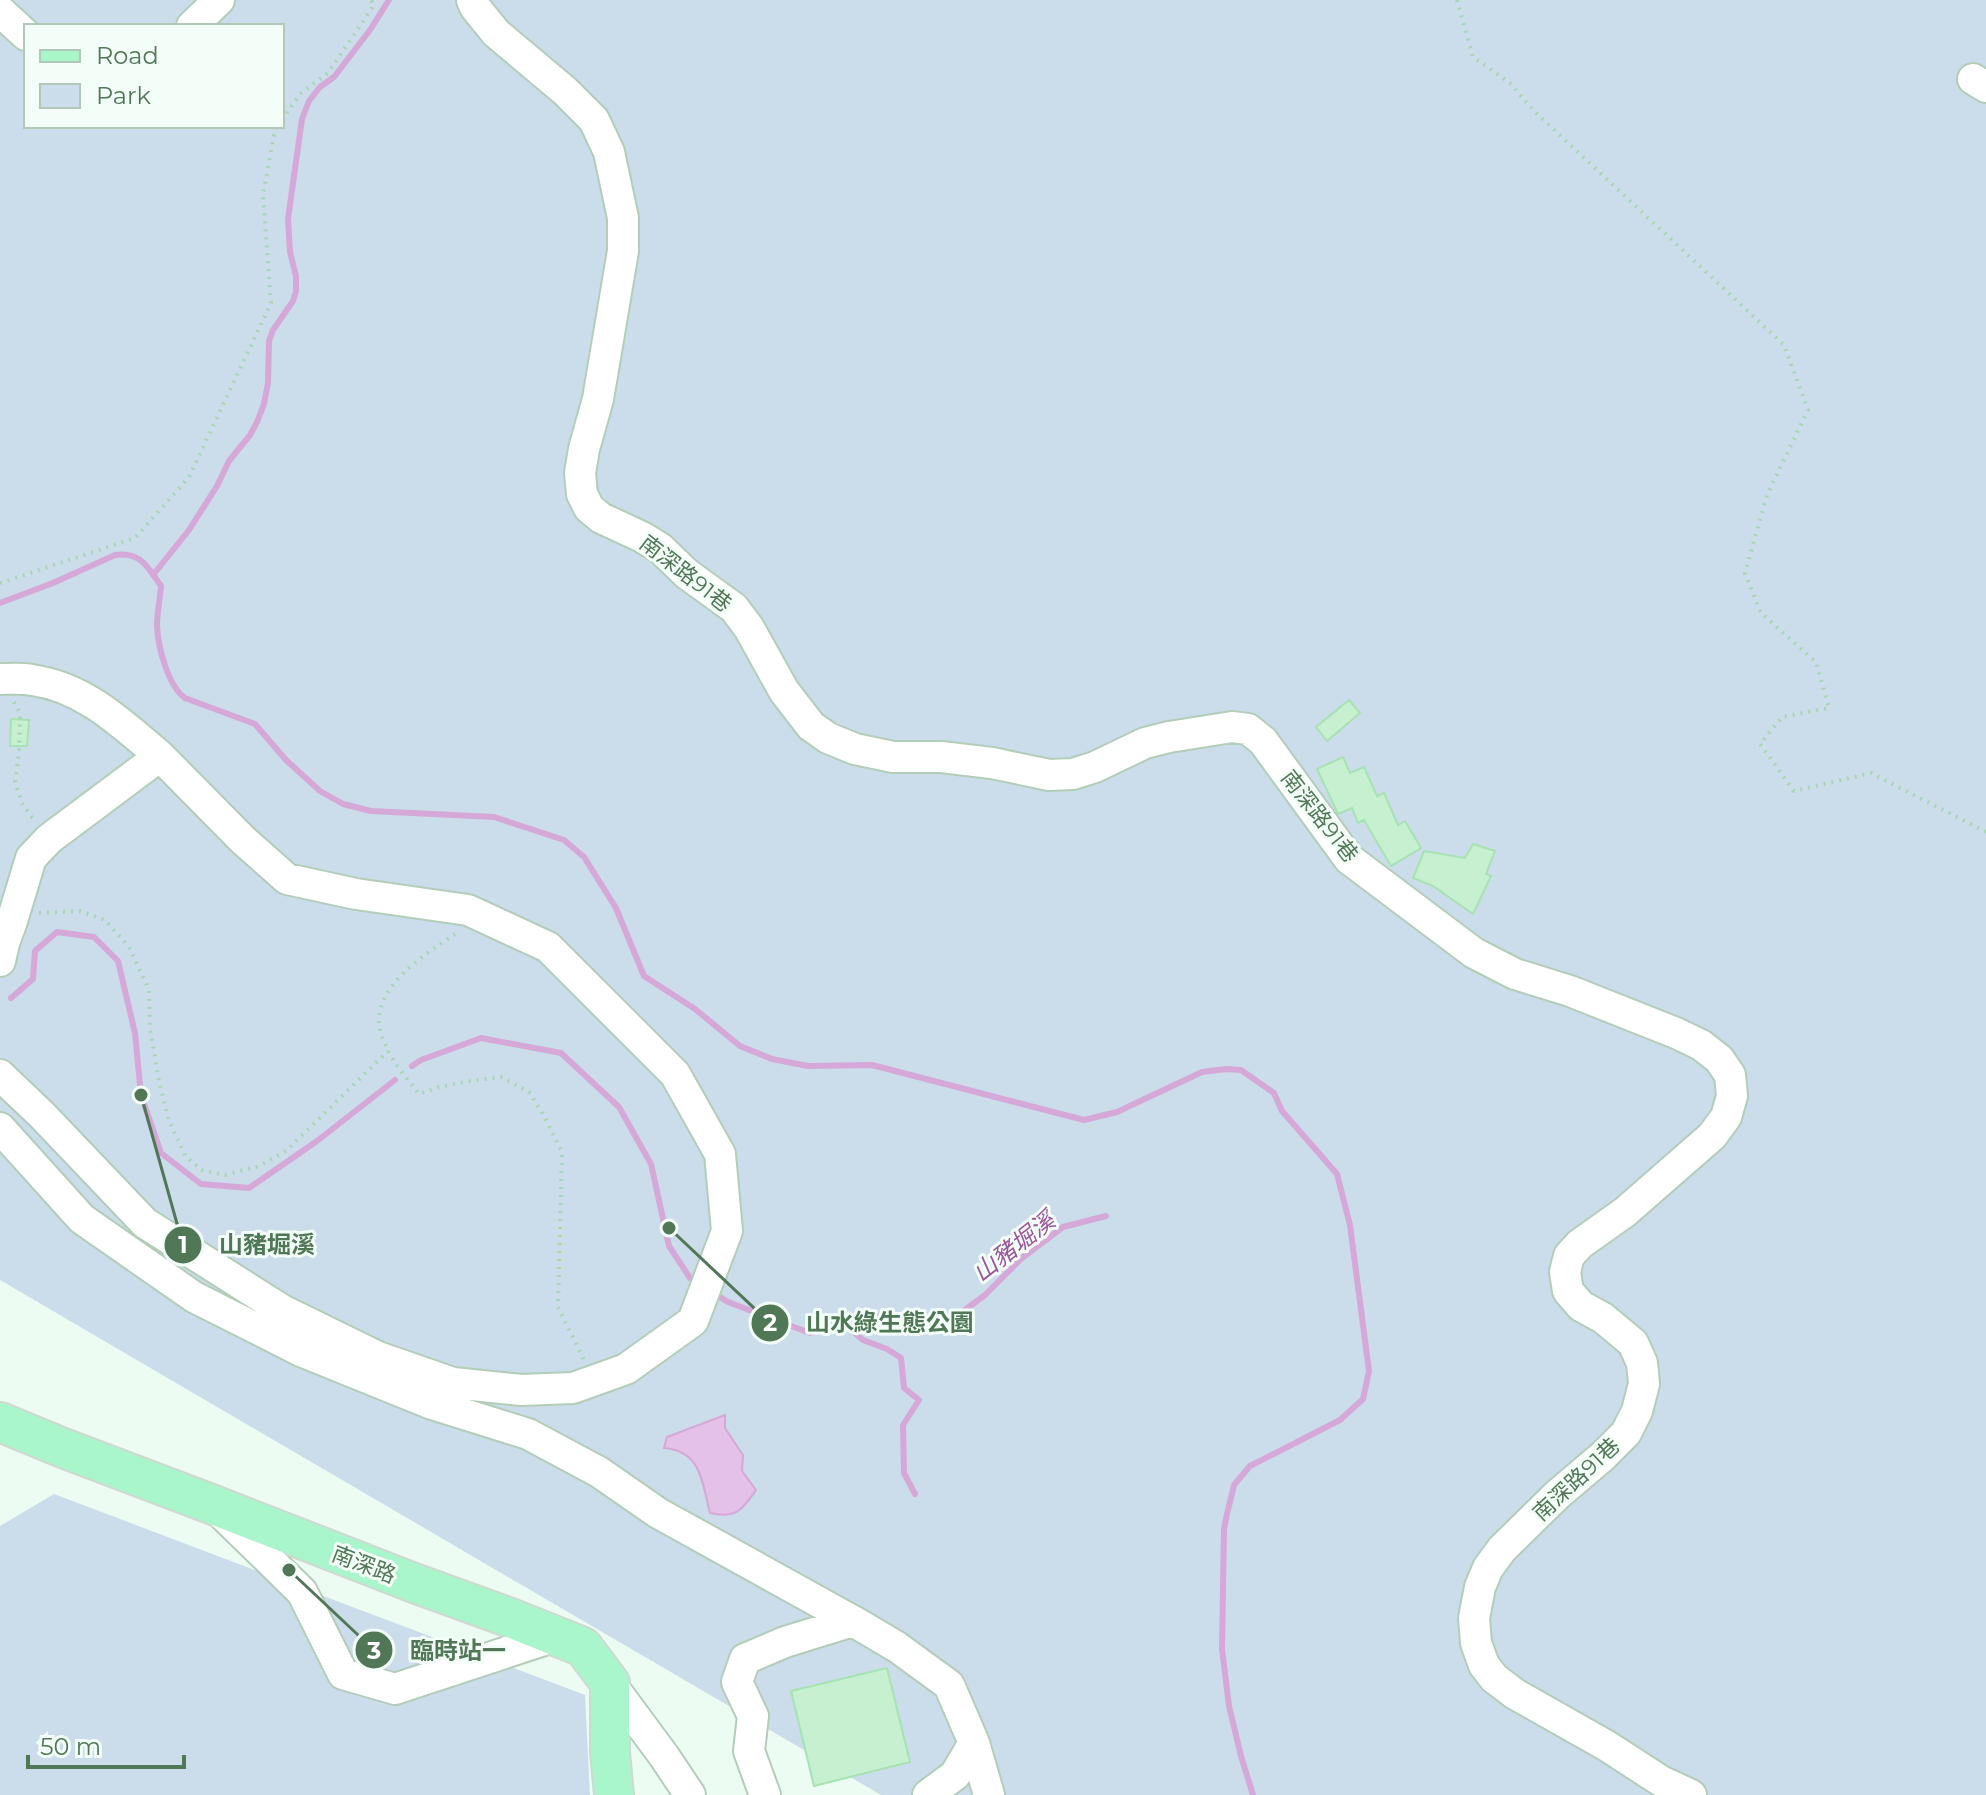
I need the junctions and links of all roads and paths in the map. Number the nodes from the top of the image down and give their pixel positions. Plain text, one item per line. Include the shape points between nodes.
1 (219, 0) edge
2 (371, 0) edge
3 (472, 0) edge
4 (1457, 0) edge
5 (0, 11) edge
6 (194, 24) edge
7 (24, 33) edge
8 (284, 117) edge
9 (276, 128) edge
10 (0, 583) edge
11 (3, 679) edge
12 (160, 756) junction
13 (1986, 832) edge
14 (49, 839) junction
15 (482, 916) junction
16 (12, 921) junction
17 (0, 961) edge
18 (388, 1051) junction
19 (0, 1075) edge
20 (0, 1128) edge
21 (593, 1381) junction
22 (0, 1422) edge
23 (211, 1504) junction
24 (853, 1621) junction
25 (556, 1636) junction
26 (610, 1683) junction
27 (974, 1743) junction
28 (614, 1795) edge
29 (690, 1795) edge
30 (765, 1795) edge
31 (928, 1795) edge
32 (989, 1795) edge
33 (1691, 1795) edge

1 - 6 street
2 - 8 path via 374,5 328,73 300,94
3 - 33 street, 南深路91巷 via 496,33 594,120 609,152 623,218 623,251 598,399 584,449 582,494 601,518 660,548 734,608 811,726 855,749 893,757 941,757 1049,775 1073,774 1169,737 1248,729 1263,741 1349,859 1474,953 1515,974 1676,1033 1719,1059 1730,1075 1726,1117 1712,1136 1569,1256 1568,1291 1633,1343 1642,1363 1644,1384 1637,1411 1626,1433 1502,1549 1480,1587 1474,1618 1476,1643 1494,1678
4 - 13 path via 1473,57 1510,83 1784,345 1808,410 1767,495 1745,573 1761,613 1816,662 1829,708 1782,717 1760,744 1794,791 1871,773
5 - 7 street
9 - 10 path via 263,195 271,303 189,477 135,538
11 - 12 street via 31,679 84,696
11 - 14 path via 20,713 15,782 22,803
12 - 14 street
12 - 15 street via 287,879
14 - 16 street via 31,858
15 - 18 path via 397,980 383,1001 379,1025
15 - 21 street via 548,947 675,1074 720,1154 727,1231 693,1321 626,1369
16 - 17 street
16 - 18 path via 43,911 80,911 105,920 129,947 149,990 150,1029 169,1121 186,1157 202,1170 225,1175 259,1166 286,1151
18 - 21 path via 419,1094 501,1077 529,1092 544,1116 562,1152 558,1307
19 - 21 street via 145,1223 282,1310 378,1357 453,1383 521,1390 573,1388
20 - 24 street via 82,1219 194,1297 301,1351 432,1404 528,1434
22 - 23 main road, 南深路
23 - 25 main road, 南深路
23 - 25 street via 302,1592 343,1674 395,1689
24 - 27 street via 949,1685
24 - 30 street via 745,1659 737,1682 753,1716 749,1751
25 - 26 main road, 南深路 via 583,1647
26 - 28 main road
26 - 29 street
27 - 31 street via 955,1775
27 - 32 street

